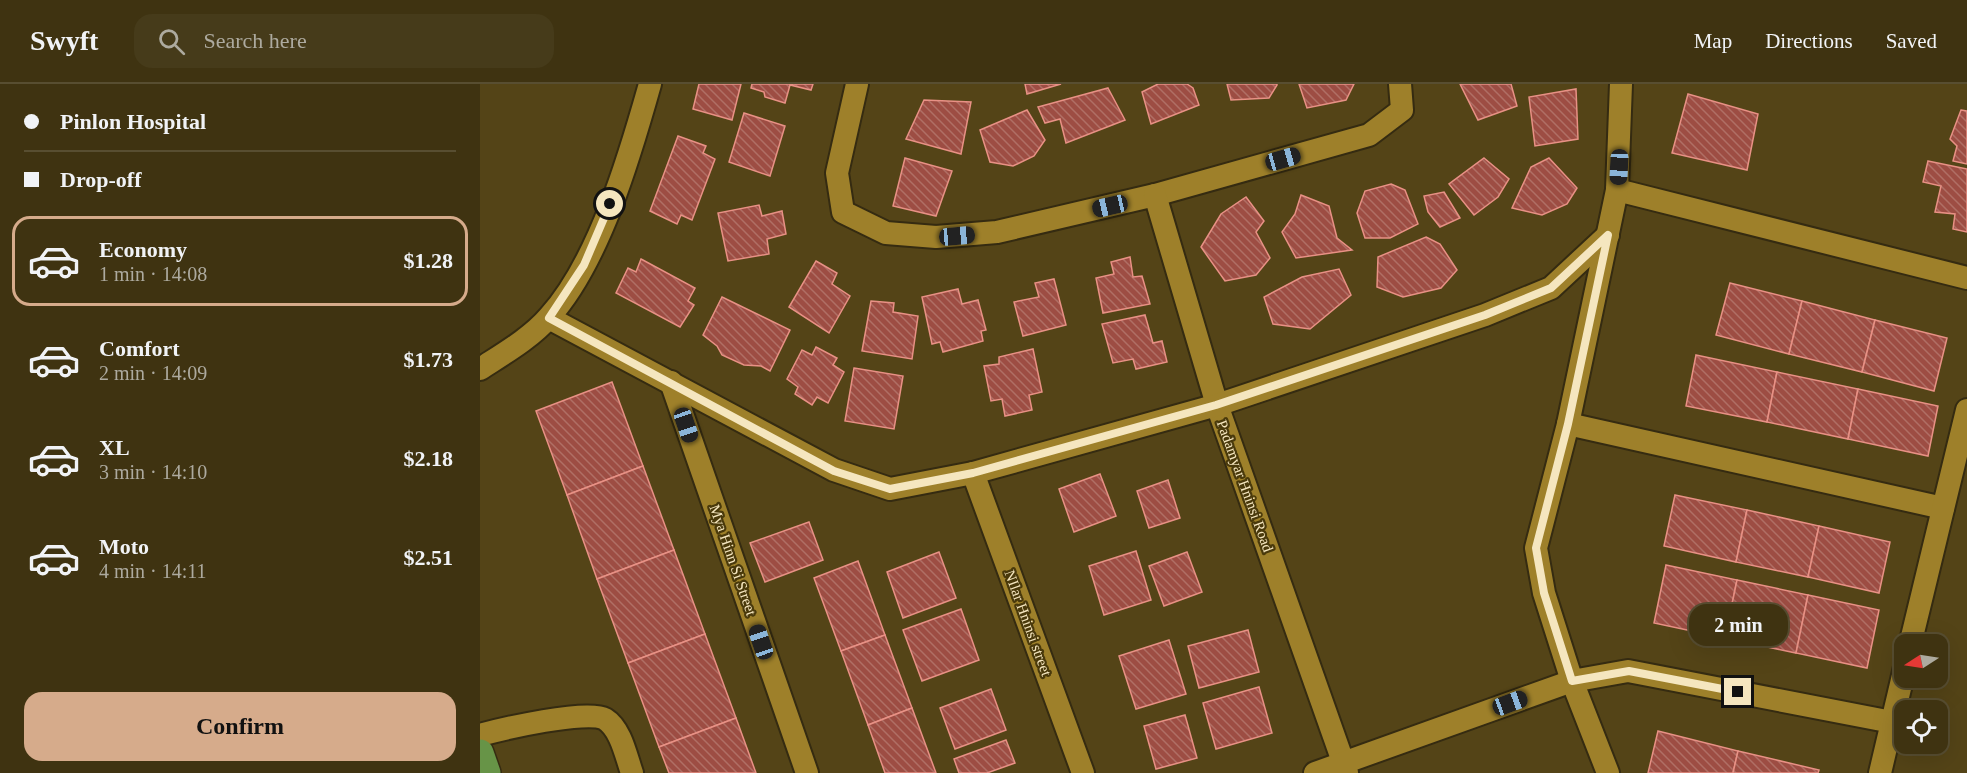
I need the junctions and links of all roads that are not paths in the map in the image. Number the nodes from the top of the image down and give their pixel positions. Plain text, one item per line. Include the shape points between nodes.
1 (650, 84) edge
2 (857, 84) edge
3 (1400, 84) edge
4 (1621, 84) edge
5 (1617, 190) junction
6 (1155, 195) junction
7 (1608, 235) junction
8 (1967, 278) edge
9 (549, 318) junction
10 (480, 369) edge
11 (671, 382) junction
12 (1216, 405) junction
13 (1967, 410) edge
14 (1568, 424) junction
15 (973, 473) junction
16 (1943, 508) junction
17 (1913, 634) edge
18 (1572, 681) junction
19 (1900, 688) edge
20 (1892, 722) junction
21 (480, 735) edge
22 (480, 753) edge
23 (1346, 768) edge
24 (487, 773) edge
25 (632, 773) edge
26 (807, 773) edge
27 (1083, 773) edge
28 (1315, 773) edge
29 (1608, 773) edge
30 (1880, 773) edge

1 - 9 street via 610,204 584,265
2 - 6 street via 837,172 843,212 886,233 936,237 997,232
3 - 6 street via 1402,110 1369,135
4 - 5 street
5 - 7 street
5 - 8 street
6 - 12 street, Padamyar Hninsi Road
7 - 12 street via 1551,288 1485,315
7 - 14 street
9 - 10 street
9 - 11 street
11 - 15 street via 834,471 890,489
11 - 26 street, Mya Hinn Si Street
12 - 15 street
12 - 23 street, Padamyar Hninsi Road
13 - 16 street
14 - 16 street
14 - 18 street via 1536,548 1544,593
15 - 27 street, NIlar Hninsi street
16 - 17 street
18 - 20 street via 1629,671
18 - 23 street
18 - 29 street
19 - 20 street
20 - 30 street
21 - 25 street via 554,720 603,718 622,744
22 - 24 main road
23 - 28 street

